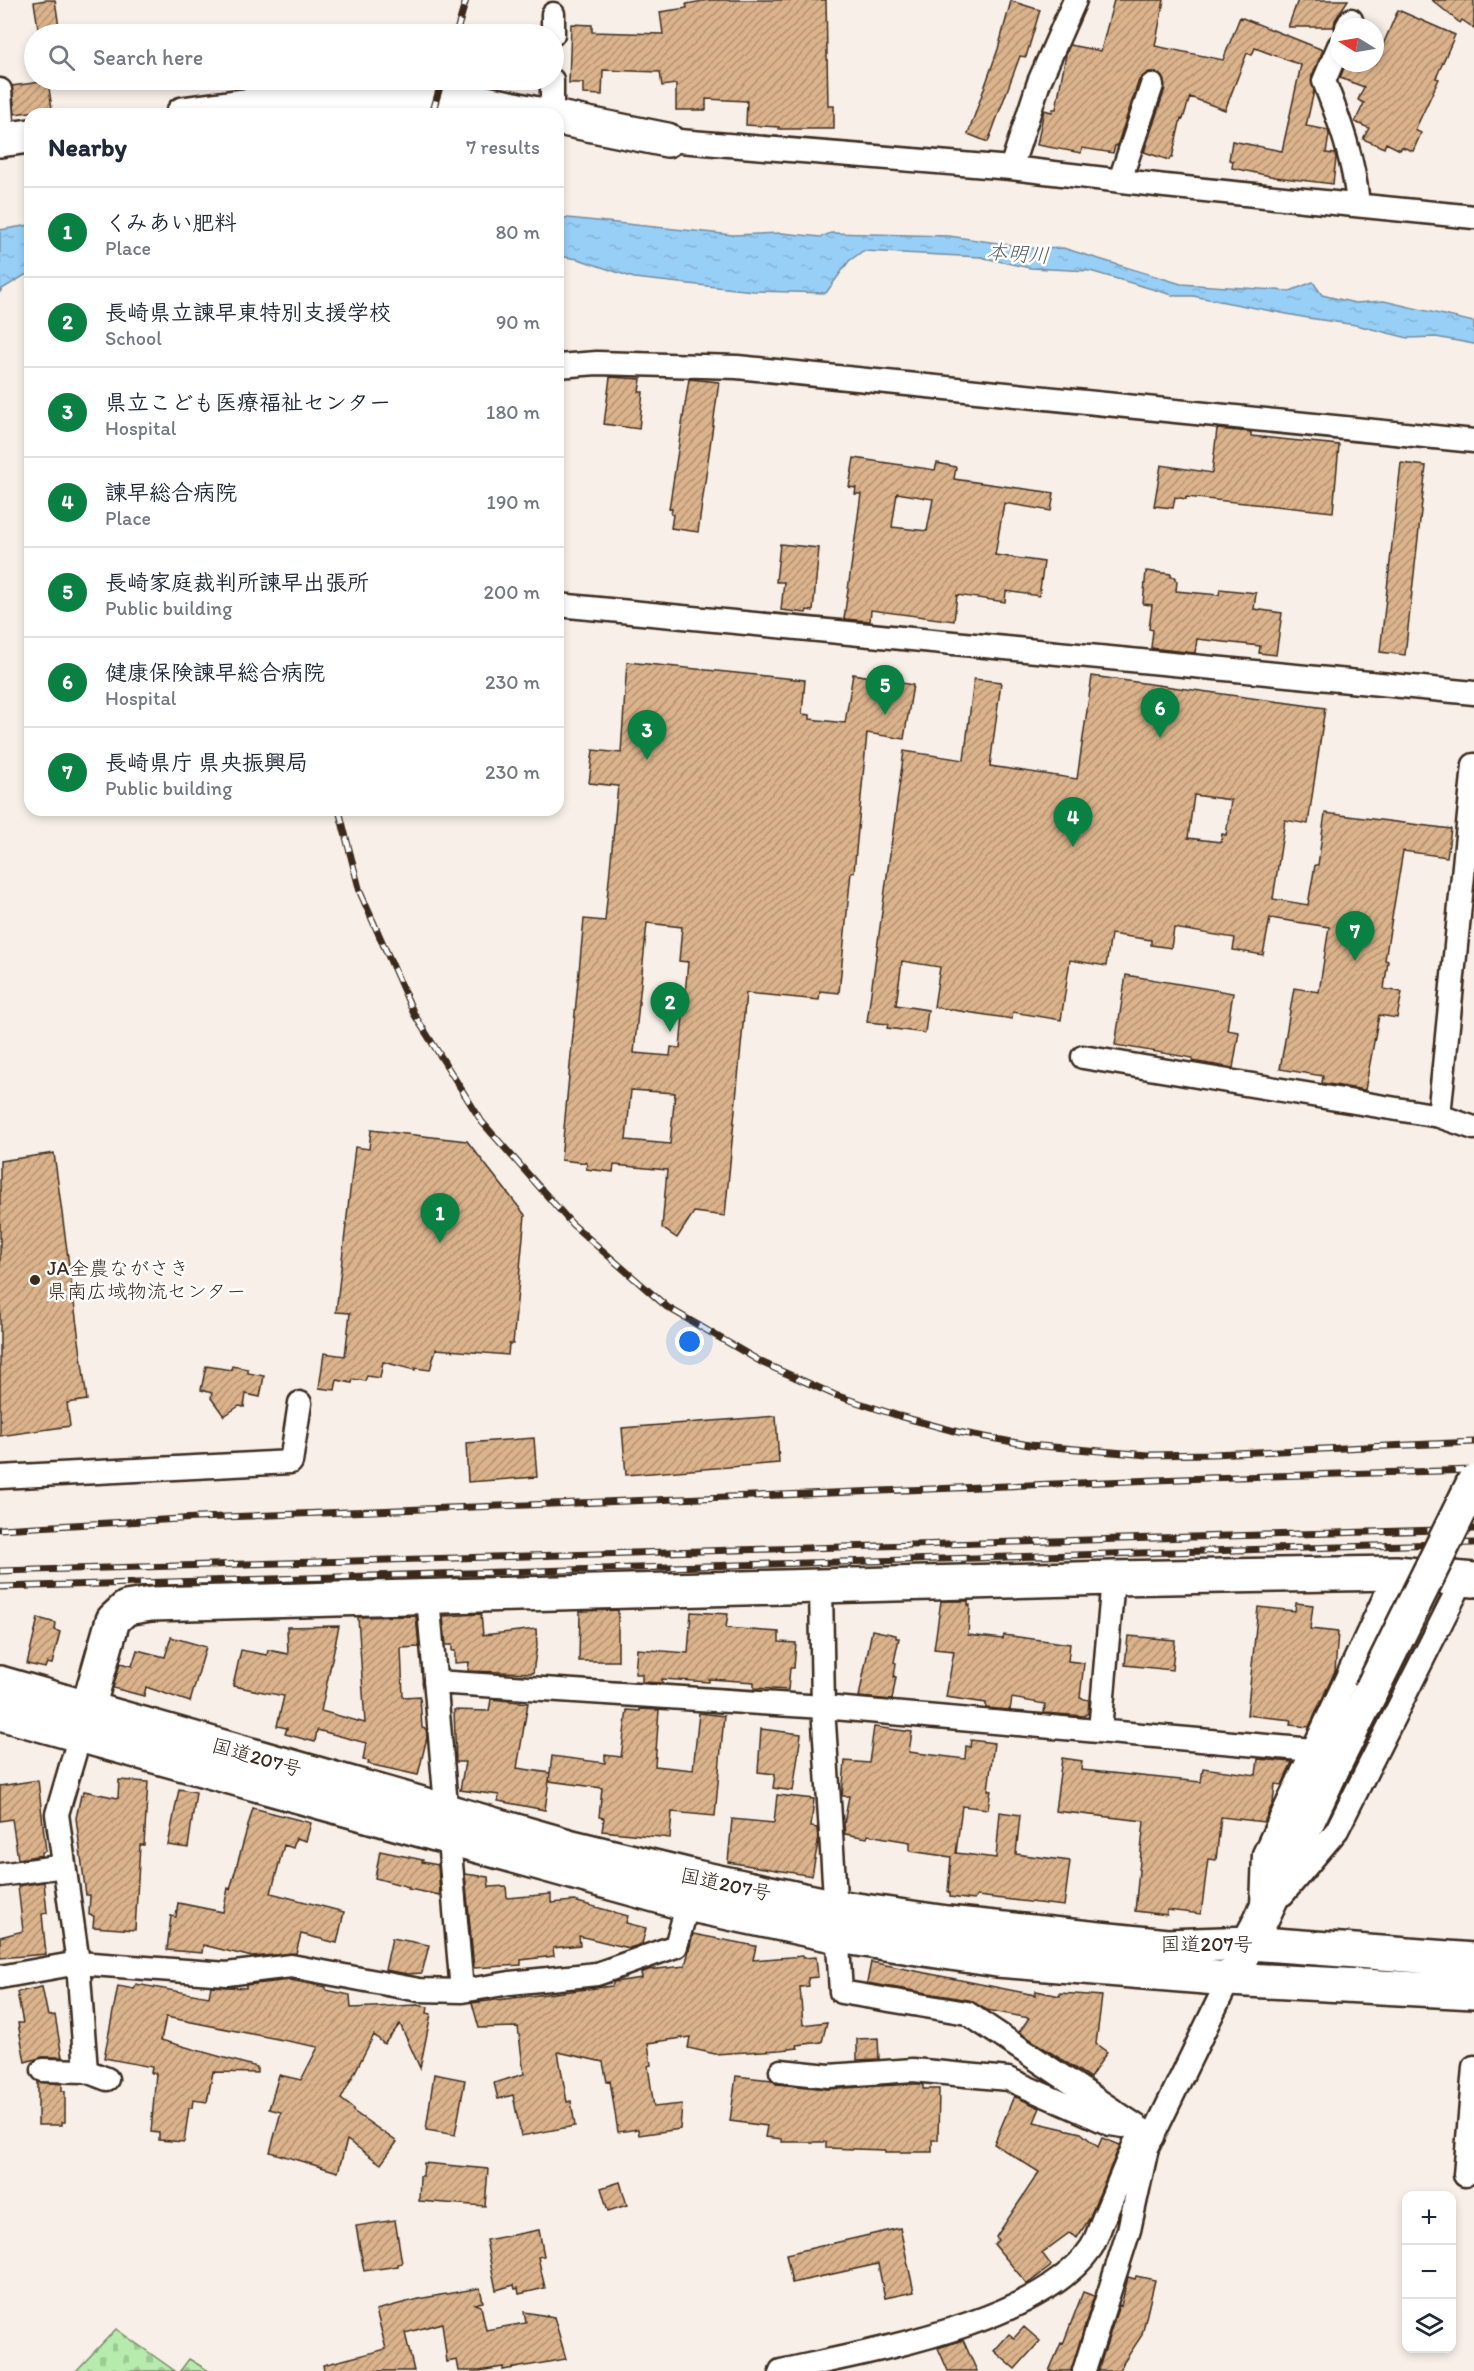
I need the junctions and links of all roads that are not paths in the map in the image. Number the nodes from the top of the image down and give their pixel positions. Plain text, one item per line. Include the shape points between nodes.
1 (1075, 0) edge
2 (1330, 67) edge
3 (1152, 85) dead end
4 (0, 90) edge
5 (552, 90) edge
6 (225, 108) edge
7 (506, 108) edge
8 (552, 108) edge
9 (564, 119) edge
10 (11, 138) edge
11 (667, 140) joint
12 (1011, 168) junction
13 (1120, 180) junction
14 (1358, 204) junction
15 (1474, 217) edge
16 (564, 366) edge
17 (1474, 441) edge
18 (564, 606) edge
19 (1474, 693) edge
20 (1474, 765) edge
21 (1465, 946) edge
22 (1083, 1057) dead end
23 (1439, 1116) junction
24 (1474, 1128) edge
25 (300, 1403) dead end
26 (0, 1477) edge
27 (1474, 1482) edge
28 (1396, 1573) junction
29 (1113, 1578) junction
30 (1468, 1579) edge
31 (821, 1587) junction
32 (428, 1597) junction
33 (435, 1682) junction
34 (0, 1683) edge
35 (823, 1707) junction
36 (0, 1713) edge
37 (84, 1722) junction
38 (1100, 1731) junction
39 (1313, 1750) junction
40 (447, 1824) junction
41 (64, 1866) junction
42 (0, 1875) edge
43 (691, 1891) junction
44 (837, 1921) junction
45 (1256, 1931) junction
46 (1474, 1960) edge
47 (78, 1963) junction
48 (0, 1977) edge
49 (1229, 1979) junction
50 (462, 1991) junction
51 (1474, 1992) edge
52 (1474, 2067) edge
53 (43, 2070) dead end
54 (86, 2071) junction
55 (781, 2072) dead end
56 (107, 2079) dead end
57 (1146, 2137) junction
58 (1466, 2175) dead end
59 (782, 2371) edge
60 (1084, 2371) edge

1 - 12 street via 1039,82
2 - 14 street via 1324,81 1344,131
3 - 13 street
4 - 10 street
5 - 8 street
6 - 7 street via 281,100 409,94
9 - 11 street
11 - 12 street
12 - 13 street
13 - 14 street
14 - 15 street
16 - 17 street via 738,367
18 - 19 street
20 - 21 street
21 - 23 street
22 - 23 street
23 - 24 street
25 - 26 street via 291,1462
27 - 45 street, bridge
28 - 29 street
28 - 30 street
28 - 39 street
29 - 31 street
29 - 38 street
30 - 45 street via 1337,1830
31 - 32 street
31 - 35 street
32 - 33 street
32 - 37 street via 151,1604 126,1608 113,1620
33 - 35 street
33 - 40 street
34 - 37 street, 国道207号
35 - 38 street
35 - 44 street
36 - 37 street
37 - 40 street, 国道207号
37 - 41 street via 57,1814
38 - 39 street
39 - 45 street via 1264,1854
40 - 43 street, 国道207号 via 572,1847
40 - 50 street
41 - 42 street
41 - 47 street
43 - 44 street, 国道207号
43 - 50 street via 676,1946 597,1974
44 - 45 street, 国道207号 via 947,1923 1167,1946
44 - 49 street via 997,1960
44 - 57 street via 841,1992 967,2013
45 - 46 street, 国道207号
45 - 49 street
47 - 48 street
47 - 50 street via 227,1974 291,1966 419,1990
47 - 54 street
49 - 51 street
49 - 57 street
52 - 58 street
53 - 54 street
54 - 56 street
55 - 57 street via 829,2076 913,2070 1008,2079
57 - 59 street via 1135,2143 1091,2248 1064,2276 1030,2298 989,2317 910,2341
57 - 60 street via 1129,2230

